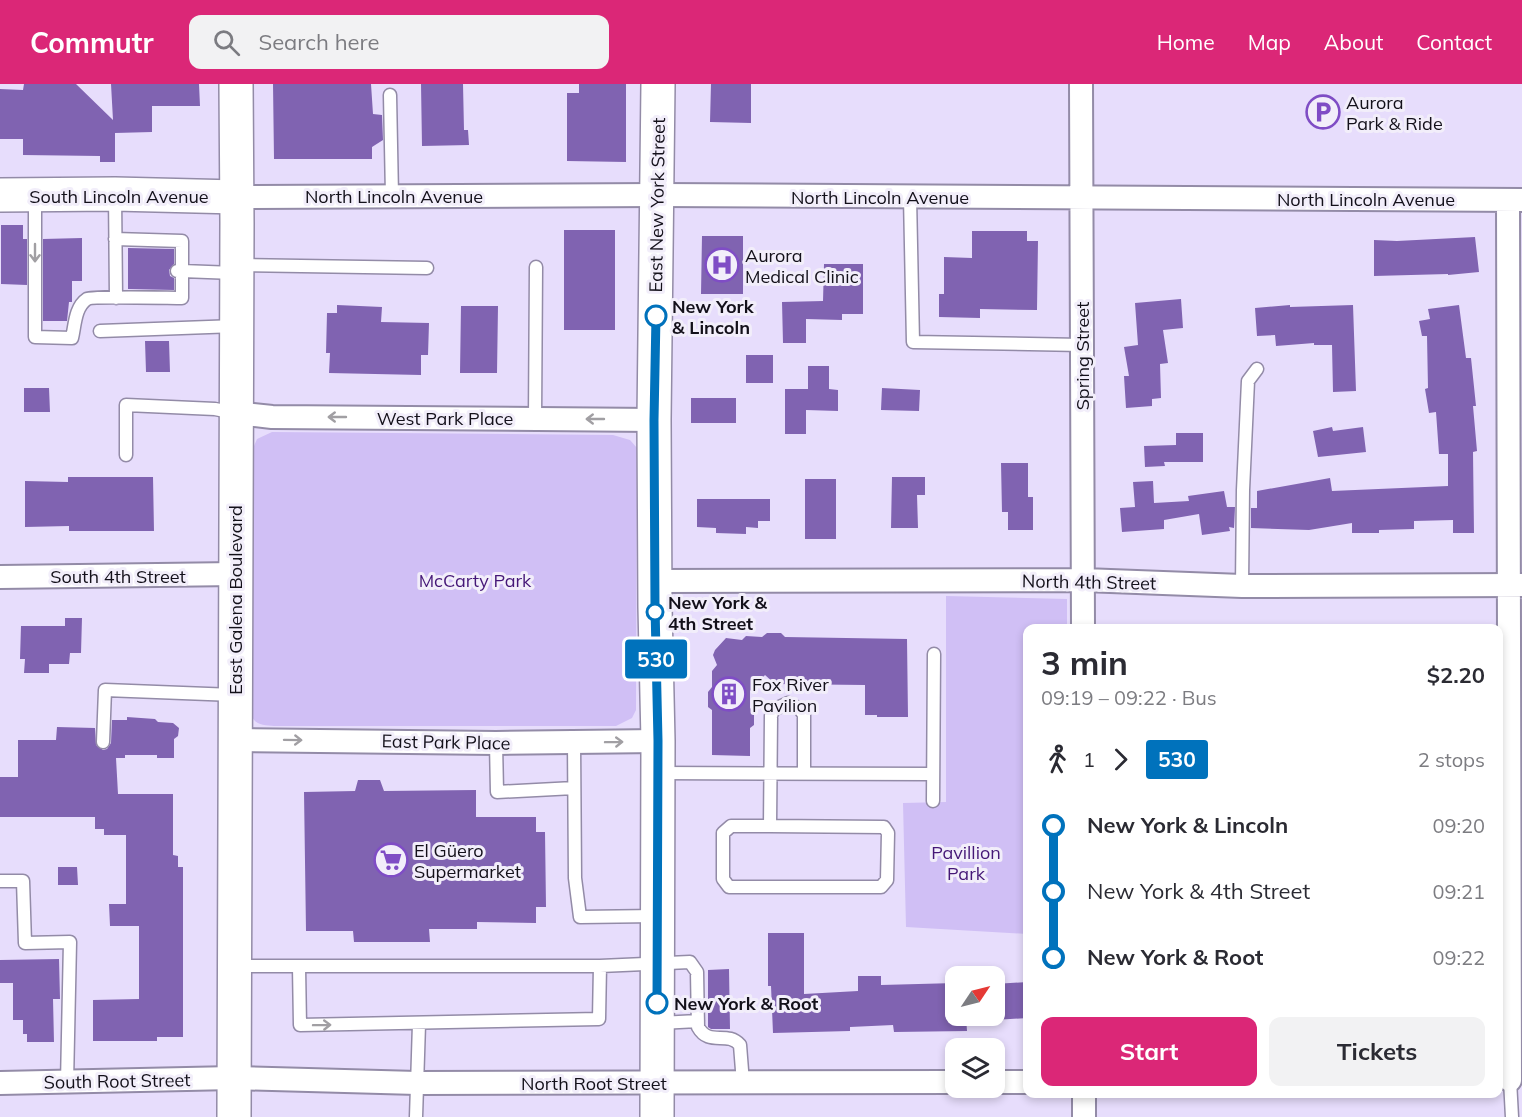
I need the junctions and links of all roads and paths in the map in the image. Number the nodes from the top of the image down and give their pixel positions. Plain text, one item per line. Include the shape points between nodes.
1 (236, 84) edge
2 (658, 84) edge
3 (1081, 84) edge
4 (390, 95) dead end
5 (115, 194) junction
6 (0, 195) edge
7 (35, 195) junction
8 (658, 195) junction
9 (392, 196) junction
10 (237, 197) junction
11 (909, 197) junction
12 (1081, 197) junction
13 (1515, 200) edge
14 (116, 239) junction
15 (536, 267) dead end
16 (428, 268) dead end
17 (237, 269) junction
18 (179, 271) junction
19 (116, 298) junction
20 (237, 326) junction
21 (100, 331) dead end
22 (1082, 345) junction
23 (1257, 369) dead end
24 (236, 413) junction
25 (535, 419) junction
26 (654, 420) junction
27 (126, 454) dead end
28 (236, 574) junction
29 (0, 577) edge
30 (655, 580) junction
31 (1084, 580) junction
32 (1516, 585) edge
33 (1242, 586) junction
34 (1083, 624) edge
35 (934, 654) dead end
36 (235, 695) junction
37 (235, 740) junction
38 (658, 741) junction
39 (103, 742) dead end
40 (574, 742) junction
41 (496, 743) junction
42 (658, 773) junction
43 (804, 773) junction
44 (770, 774) junction
45 (932, 774) junction
46 (1515, 775) edge
47 (574, 788) junction
48 (933, 801) dead end
49 (770, 826) junction
50 (0, 881) edge
51 (657, 916) junction
52 (657, 963) junction
53 (234, 966) junction
54 (600, 966) junction
55 (299, 967) junction
56 (698, 1021) junction
57 (657, 1023) junction
58 (419, 1024) junction
59 (233, 1078) junction
60 (1510, 1080) edge
61 (945, 1082) edge
62 (1005, 1082) edge
63 (1023, 1082) edge
64 (0, 1083) edge
65 (67, 1083) junction
66 (417, 1083) junction
67 (657, 1083) junction
68 (743, 1083) junction
69 (1084, 1098) edge
70 (1514, 1116) edge
71 (234, 1117) edge
72 (416, 1117) edge
73 (657, 1117) edge
74 (1084, 1117) edge

1 - 10 main road, East Galena Boulevard
2 - 8 main road, East New York Street
3 - 12 street, Spring Street
4 - 9 lane
5 - 7 main road, South Lincoln Avenue
5 - 10 main road, South Lincoln Avenue
5 - 14 lane
6 - 7 main road, South Lincoln Avenue
7 -> 19 lane via 35,337 72,338 78,309 85,300 93,296
8 - 9 street, North Lincoln Avenue
8 - 11 street, North Lincoln Avenue
8 - 26 main road, East New York Street
9 - 10 street, North Lincoln Avenue
10 - 17 main road, East Galena Boulevard
11 - 12 street, North Lincoln Avenue
11 - 22 lane via 913,342
12 - 13 street, North Lincoln Avenue
12 - 22 street, Spring Street
13 - 32 street
14 - 18 lane via 182,241
14 - 19 lane via 122,267
15 - 25 lane
16 - 17 lane
17 - 18 lane
17 - 20 main road, East Galena Boulevard
18 - 19 lane via 182,298
20 - 21 lane
20 - 24 main road, East Galena Boulevard
22 - 31 street, Spring Street
23 - 33 lane via 1248,381
25 -> 24 street, West Park Place via 272,417
24 - 27 lane via 126,405
24 - 28 main road, East Galena Boulevard
26 -> 25 street, West Park Place
26 - 30 main road, East New York Street
28 - 29 street, South 4th Street
28 - 36 main road, East Galena Boulevard
30 - 31 street, North 4th Street
30 - 38 main road, East New York Street
31 - 33 street, North 4th Street
31 - 34 street, Spring Street
32 - 33 street, North 4th Street
32 - 46 street
35 - 45 lane
36 - 37 main road, East Galena Boulevard
36 - 39 lane via 105,690
37 -> 41 street, East Park Place
37 - 53 main road, East Galena Boulevard
40 -> 38 street, East Park Place
38 - 42 main road, East New York Street
40 - 41 street, East Park Place
40 - 47 lane
41 - 47 lane via 496,792
42 - 44 lane
42 - 51 main road, East New York Street
43 - 44 lane
43 - 44 lane via 804,715 788,703 773,710 771,716
43 - 45 lane
44 - 49 lane
45 - 48 lane
46 - 60 street
47 - 51 lane via 575,878 580,917
49 - 49 lane via 730,826 723,833 723,879 729,887 881,887 887,879 888,832 884,827
50 - 65 lane via 23,881 26,943 70,942
51 - 52 main road, East New York Street
52 - 54 lane
52 - 56 lane via 690,962 694,966
52 - 57 main road, East New York Street
53 - 55 lane
53 - 59 main road, East Galena Boulevard
54 - 55 lane
54 - 58 lane via 599,1019
55 -> 58 lane via 300,1025
56 - 57 lane
56 - 68 lane via 702,1034 732,1039 740,1045
57 - 67 main road, East New York Street
58 - 66 lane
59 - 65 street, South Root Street
59 - 66 street, North Root Street
59 - 71 main road, East Galena Boulevard
60 - 70 lane
61 - 68 street, North Root Street
62 - 63 street
64 - 65 street, South Root Street
66 - 67 street, North Root Street
66 - 72 lane
67 - 68 street, North Root Street
67 - 73 main road, East New York Street
69 - 74 street

